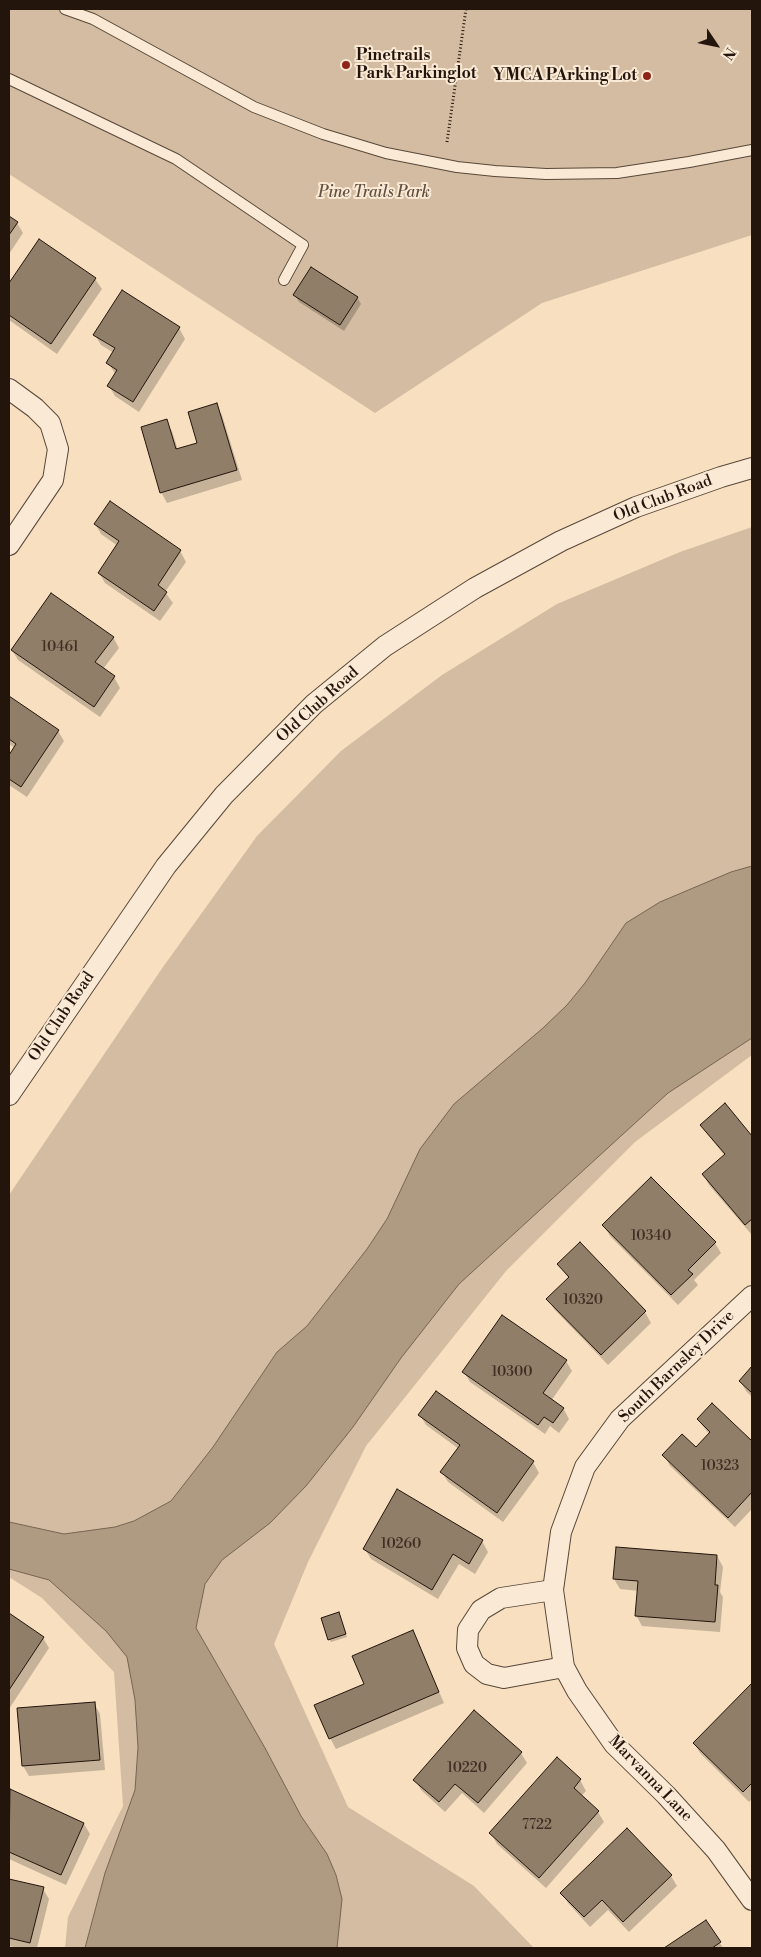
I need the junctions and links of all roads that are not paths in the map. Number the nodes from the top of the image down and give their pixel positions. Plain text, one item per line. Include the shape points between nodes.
1 (65, 9) edge
2 (9, 79) edge
3 (752, 150) edge
4 (284, 280) dead end
5 (9, 389) edge
6 (752, 468) edge
7 (9, 545) edge
8 (9, 1095) edge
9 (752, 1296) edge
10 (553, 1590) junction
11 (564, 1667) junction
12 (752, 1900) edge

1 - 3 lane via 93,19 254,107 323,134 386,153 495,171 617,173
2 - 4 lane via 176,159 303,244
5 - 7 street via 50,423 58,449 53,480
6 - 8 street, Old Club Road via 636,507 561,541 474,588 393,641 314,704 224,795 166,866
9 - 10 street, South Barnsley Drive via 620,1419 585,1467 561,1532
10 - 11 street, Marvanna Lane
10 - 11 street via 501,1598 481,1610 468,1630 467,1648 474,1664 486,1674 504,1678
11 - 12 street, Marvanna Lane via 614,1744 716,1850

